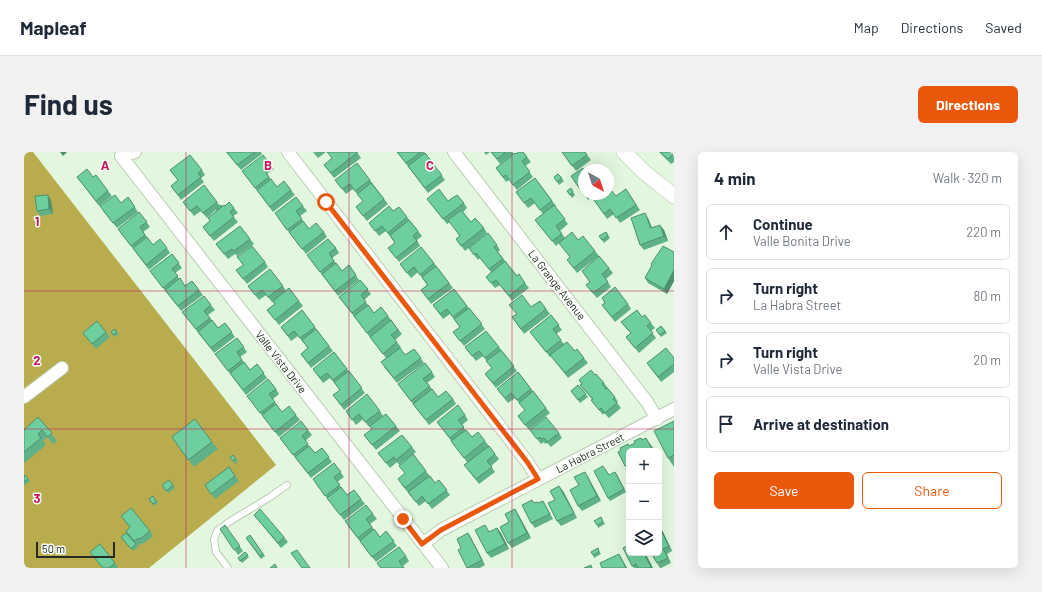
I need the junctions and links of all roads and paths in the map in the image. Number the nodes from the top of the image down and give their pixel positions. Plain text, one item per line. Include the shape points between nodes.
1 (135, 152) edge
2 (288, 152) edge
3 (454, 152) edge
4 (624, 152) edge
5 (674, 196) edge
6 (62, 368) dead end
7 (24, 397) edge
8 (674, 409) edge
9 (657, 419) junction
10 (538, 479) junction
11 (287, 485) dead end
12 (422, 544) junction
13 (228, 568) edge
14 (442, 568) edge

1 - 12 street, Valle Vista Drive via 121,156
2 - 10 street
3 - 9 street, La Grange Avenue via 642,395
4 - 5 street
6 - 7 street
8 - 9 street, La Habra Street
9 - 10 street, La Habra Street
10 - 12 street, La Habra Street via 441,530
11 - 13 lane via 217,531 214,540 216,552
12 - 14 street, Valle Vista Drive

